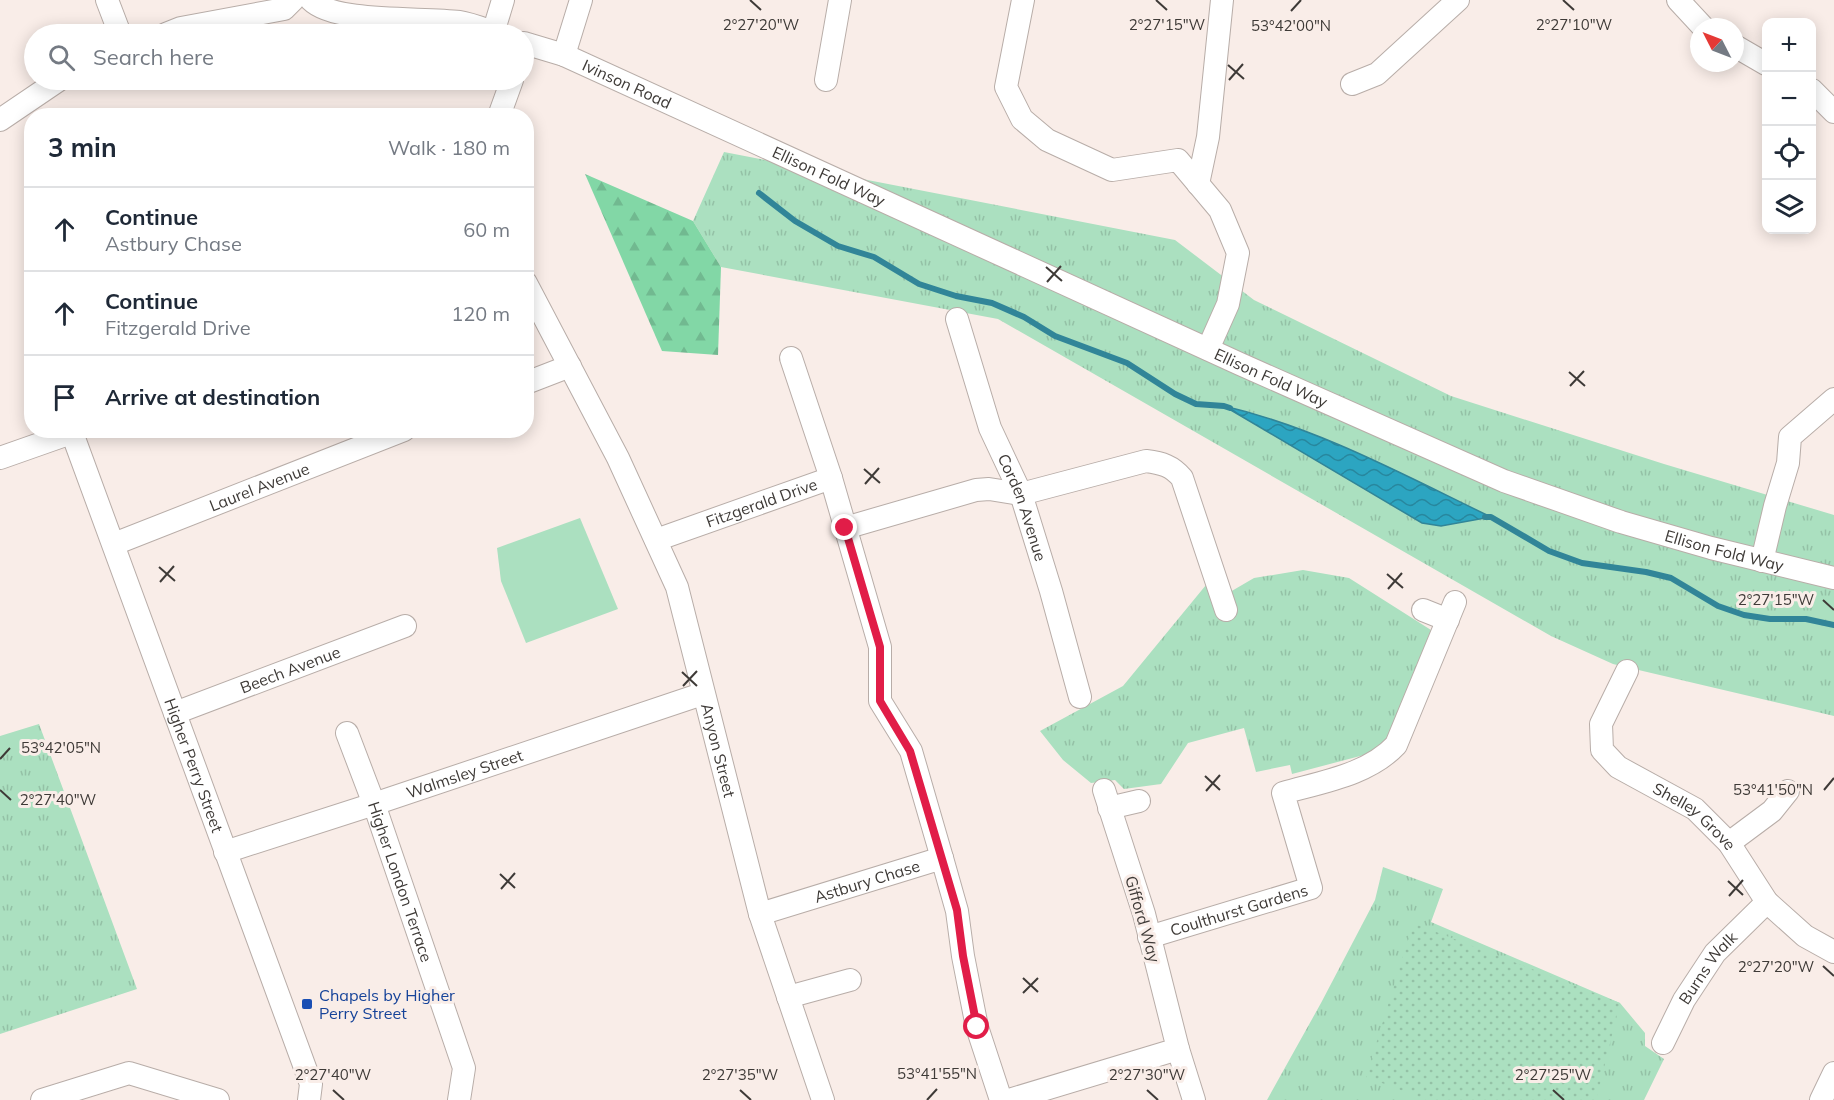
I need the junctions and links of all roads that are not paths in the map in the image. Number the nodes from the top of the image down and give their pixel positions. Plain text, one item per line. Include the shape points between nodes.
1 (107, 0) edge
2 (293, 0) edge
3 (311, 0) edge
4 (503, 0) edge
5 (581, 0) edge
6 (840, 0) edge
7 (1023, 0) edge
8 (1222, 0) edge
9 (1458, 0) edge
10 (1678, 0) edge
11 (1695, 18) edge
12 (116, 24) edge
13 (203, 24) edge
14 (467, 24) edge
15 (498, 24) edge
16 (534, 48) edge
17 (1744, 51) edge
18 (564, 55) junction
19 (1762, 61) edge
20 (826, 80) dead end
21 (1352, 84) dead end
22 (44, 90) edge
23 (508, 90) edge
24 (1816, 94) edge
25 (502, 108) edge
26 (1834, 112) edge
27 (0, 120) edge
28 (727, 129) joint
29 (1198, 184) junction
30 (534, 298) edge
31 (957, 319) dead end
32 (1208, 350) junction
33 (790, 358) dead end
34 (570, 366) junction
35 (534, 379) edge
36 (1834, 399) edge
37 (55, 438) edge
38 (73, 438) edge
39 (384, 438) edge
40 (0, 458) edge
41 (831, 478) junction
42 (1021, 494) junction
43 (845, 528) junction
44 (656, 540) junction
45 (114, 544) junction
46 (1762, 561) junction
47 (1834, 578) edge
48 (1226, 610) dead end
49 (1423, 610) dead end
50 (405, 626) dead end
51 (1627, 671) dead end
52 (702, 694) junction
53 (1080, 697) dead end
54 (175, 713) junction
55 (347, 733) dead end
56 (1788, 791) dead end
57 (1139, 801) dead end
58 (374, 804) junction
59 (1729, 843) junction
60 (225, 852) junction
61 (942, 858) junction
62 (1767, 902) junction
63 (760, 914) junction
64 (1149, 937) junction
65 (1834, 952) edge
66 (850, 980) dead end
67 (788, 997) junction
68 (1663, 1042) dead end
69 (1178, 1049) junction
70 (1834, 1073) edge
71 (158, 1091) edge
72 (42, 1100) edge
73 (218, 1100) edge
74 (309, 1100) edge
75 (459, 1100) edge
76 (823, 1100) edge
77 (1001, 1100) edge
78 (1009, 1100) edge
79 (1194, 1100) edge
80 (1821, 1100) edge

1 - 12 street
2 - 13 street via 284,9
3 - 14 street via 317,7 339,14
4 - 15 street
5 - 18 street
6 - 20 street
7 - 29 street via 1006,87 1022,119 1047,140 1112,170 1178,160
8 - 29 street via 1208,137
9 - 21 street via 1377,74
10 - 11 street
16 - 18 street, Ivinson Road
17 - 19 street
18 - 28 street, Ivinson Road
22 - 27 street
23 - 25 street
24 - 26 street
28 - 32 street, Ellison Fold Way
29 - 32 street via 1220,210 1238,253 1228,304
30 - 34 street, Anyon Street
31 - 42 street, Corden Avenue via 990,428
32 - 46 street, Ellison Fold Way via 1504,481 1621,522
33 - 41 street
34 - 35 street
34 - 44 street, Anyon Street
36 - 46 street via 1790,437 1788,463
37 - 40 street
38 - 45 street, Higher Perry Street
39 - 45 street, Laurel Avenue
41 - 43 street, Fitzgerald Drive
41 - 44 street, Fitzgerald Drive
42 - 43 street via 976,490
42 - 48 street via 1146,461 1167,465 1182,478
42 - 53 street, Corden Avenue
43 - 61 street, Fitzgerald Drive via 880,647 880,701 910,751
44 - 52 street, Anyon Street via 677,587
45 - 54 street, Higher Perry Street
46 - 47 street, Ellison Fold Way
49 - 64 street, Coulthurst Gardens via 1452,611 1396,745 1356,771 1283,793 1311,888
50 - 54 street, Beech Avenue
51 - 59 street, Shelley Grove via 1601,724 1602,750 1618,767 1695,809
52 - 58 street, Walmsley Street
52 - 63 street, Anyon Street
54 - 60 street, Higher Perry Street
55 - 58 street, Higher London Terrace
56 - 59 street via 1772,811
57 - 64 street, Gifford Way via 1106,799
58 - 60 street, Walmsley Street
58 - 75 street, Higher London Terrace via 464,1068
59 - 62 street, Shelley Grove
60 - 74 street, Higher Perry Street via 311,1084
61 - 63 street, Astbury Chase
61 - 77 street, Astbury Chase via 957,910 977,1027
62 - 65 street, Shelley Grove via 1805,936
62 - 68 street, Burns Walk via 1715,953 1684,1000
63 - 67 street, Anyon Street
64 - 69 street, Gifford Way
66 - 67 street
67 - 76 street, Anyon Street
69 - 78 street
69 - 79 street, Gifford Way
70 - 80 street
71 - 72 street via 129,1073
71 - 73 street

